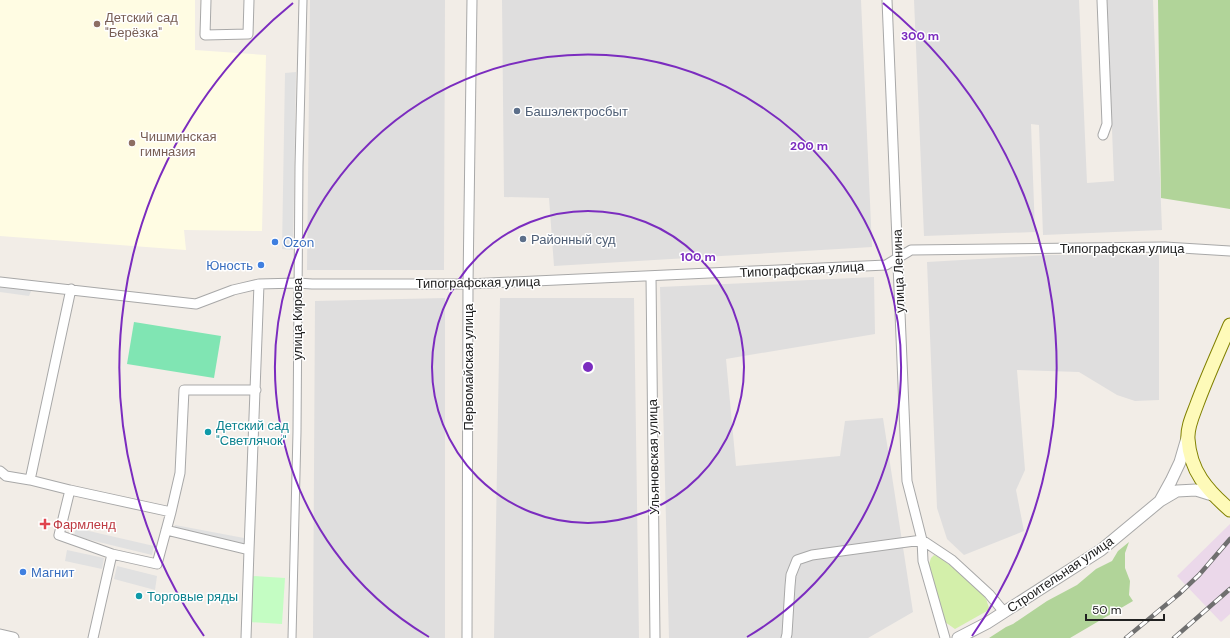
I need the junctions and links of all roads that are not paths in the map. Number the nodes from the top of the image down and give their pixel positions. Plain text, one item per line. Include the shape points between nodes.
1 (206, 0) edge
2 (249, 0) edge
3 (303, 0) edge
4 (472, 0) edge
5 (887, 0) edge
6 (1102, 0) edge
7 (1103, 135) dead end
8 (1230, 251) edge
9 (897, 258) junction
10 (651, 276) junction
11 (0, 282) edge
12 (298, 283) junction
13 (259, 284) junction
14 (468, 284) junction
15 (71, 289) junction
16 (1230, 325) edge
17 (256, 390) junction
18 (1187, 438) junction
19 (0, 470) edge
20 (30, 480) junction
21 (70, 490) junction
22 (1212, 495) junction
23 (1160, 501) junction
24 (1230, 510) edge
25 (171, 512) junction
26 (166, 530) junction
27 (922, 540) junction
28 (249, 550) junction
29 (112, 554) junction
30 (1004, 612) junction
31 (0, 635) edge
32 (13, 638) edge
33 (93, 638) edge
34 (246, 638) edge
35 (292, 638) edge
36 (467, 638) edge
37 (655, 638) edge
38 (786, 638) edge
39 (945, 638) edge
40 (958, 638) edge

1 - 2 street via 205,35 248,34
3 - 12 street, улица Кирова via 298,166
4 - 14 street, Первомайская улица
5 - 9 street, улица Ленина
6 - 7 street via 1107,124
8 - 9 street, Типографская улица via 1165,247 911,250
9 - 10 street, Типографская улица via 886,265
9 - 27 street, улица Ленина via 907,481
10 - 14 street, Типографская улица
10 - 37 street, Ульяновская улица
11 - 15 street, Типографская улица
12 - 13 street, Типографская улица
12 - 14 street, Типографская улица
12 - 35 street, улица Кирова
13 - 15 street, Типографская улица via 233,290 196,304
13 - 17 street
14 - 36 street, Первомайская улица
15 - 20 street
16 - 18 main road via 1201,392
17 - 25 street via 184,390 180,473
17 - 28 street
18 - 22 main road via 1194,466
18 - 23 street, Строительная улица via 1180,462
19 - 20 street via 6,476
20 - 21 street
21 - 25 street
21 - 29 street via 59,535
22 - 23 street via 1196,490 1177,491
22 - 24 main road
23 - 30 street, Строительная улица via 1101,550
25 - 26 street
26 - 28 street
26 - 29 street via 157,564
27 - 30 street via 952,560 989,594
27 - 38 street via 812,555 797,560 791,575
27 - 39 street, улица Ленина via 923,561
28 - 34 street
29 - 33 street
30 - 40 street, Строительная улица
31 - 32 street

